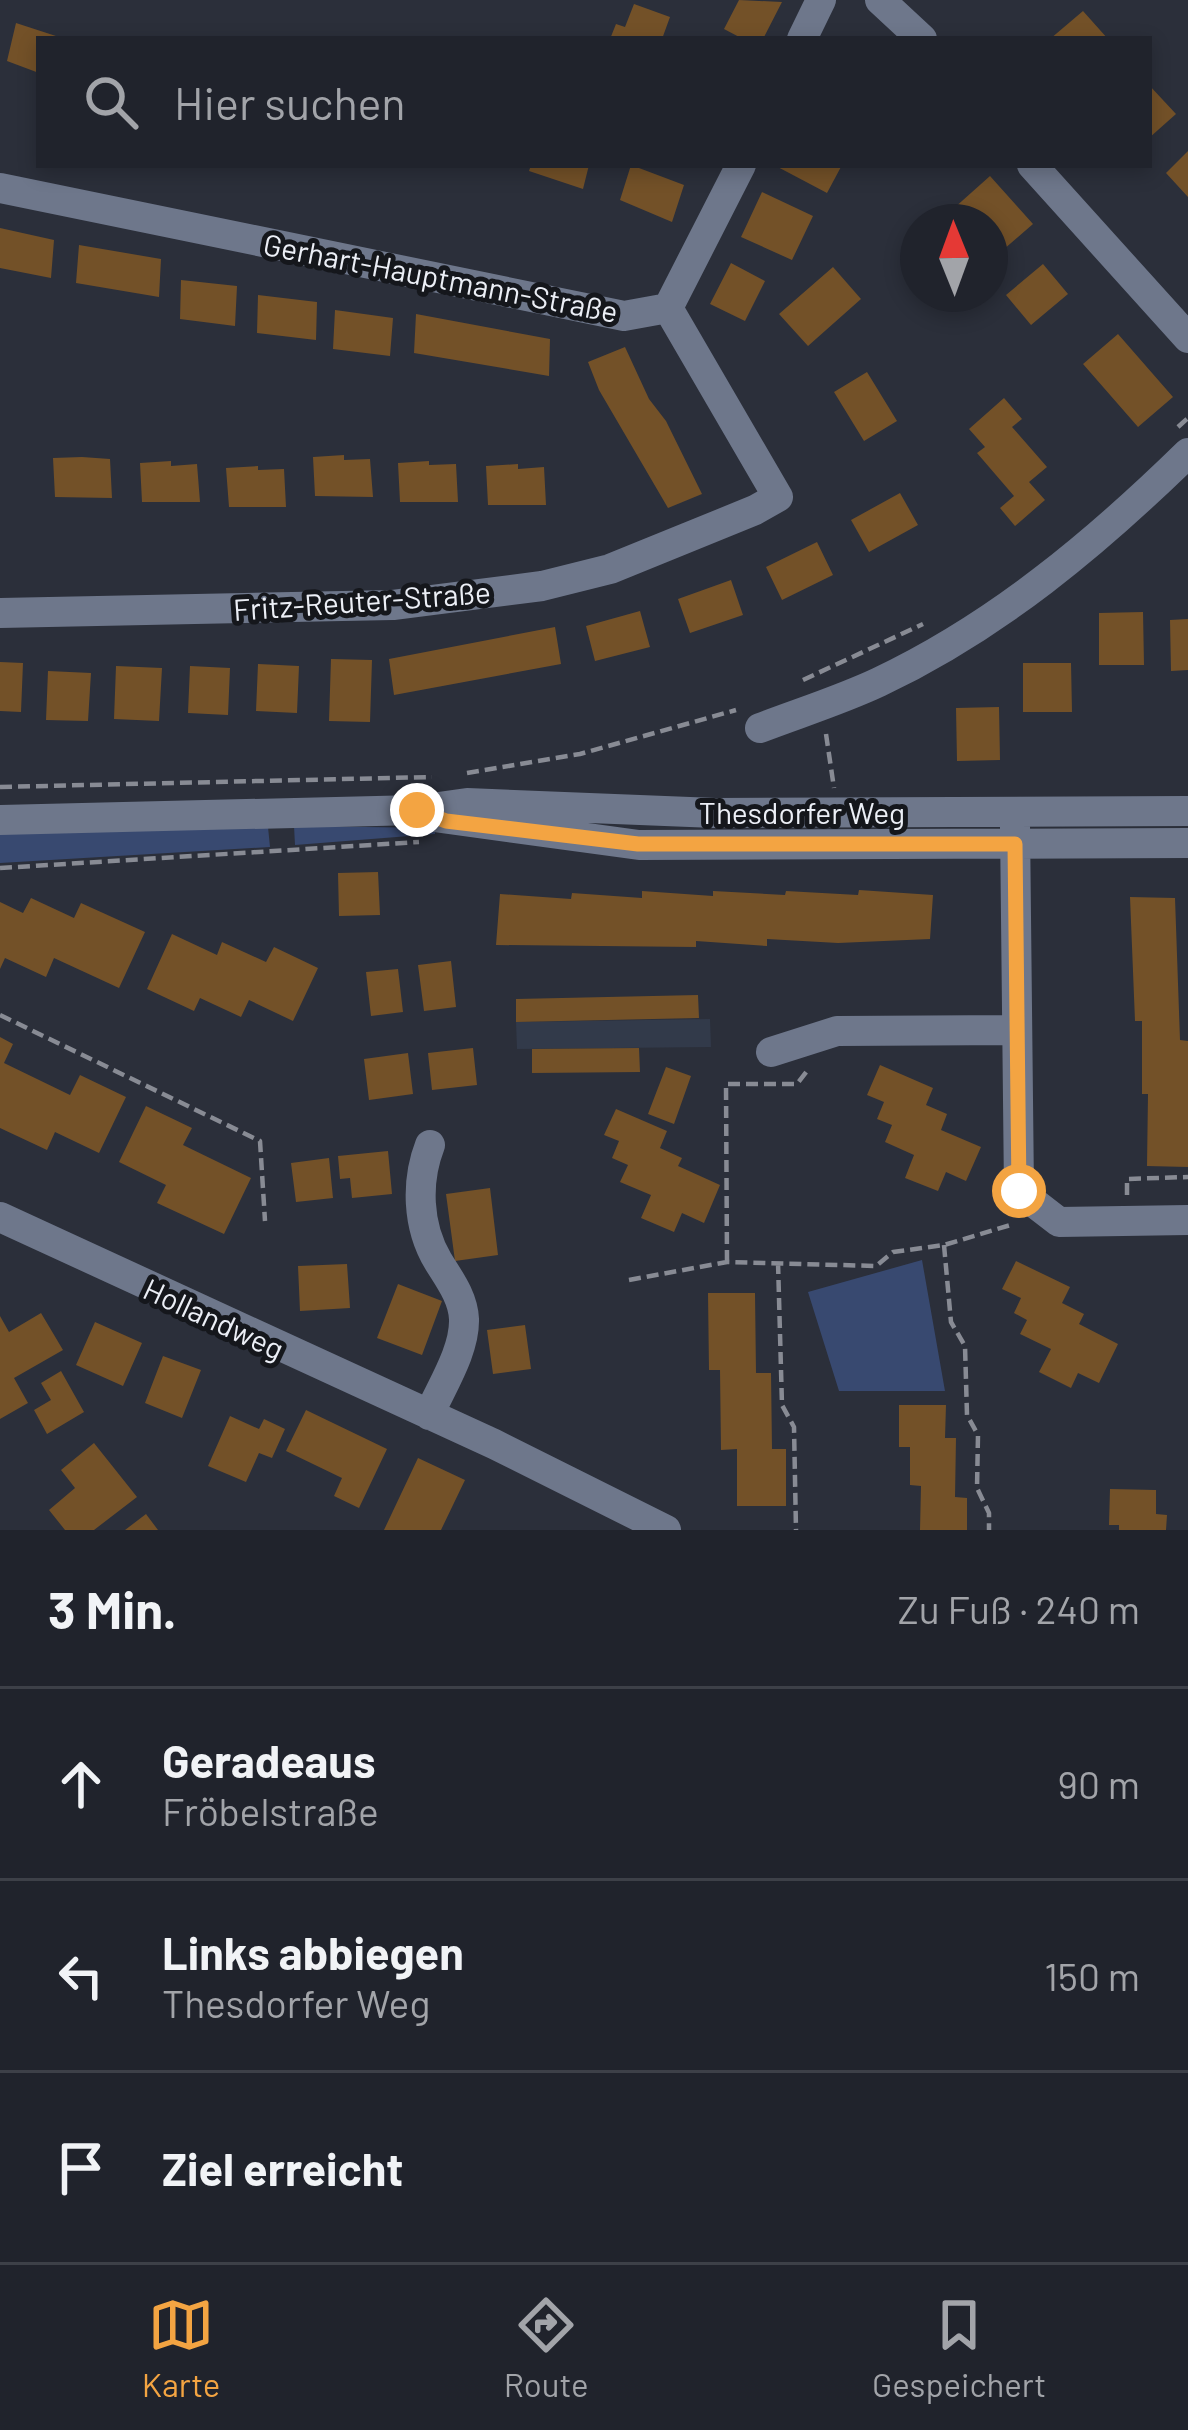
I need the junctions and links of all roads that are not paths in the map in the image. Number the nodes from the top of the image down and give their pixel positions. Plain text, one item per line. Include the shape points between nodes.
1 (821, 0) edge
2 (880, 0) edge
3 (803, 36) edge
4 (919, 36) edge
5 (739, 168) edge
6 (1035, 168) edge
7 (0, 188) edge
8 (668, 308) junction
9 (1188, 338) edge
10 (1180, 442) edge
11 (0, 613) edge
12 (760, 728) road end
13 (417, 810) junction
14 (1188, 811) edge
15 (1015, 812) junction
16 (0, 820) edge
17 (1188, 843) edge
18 (1015, 844) junction
19 (1016, 1030) junction
20 (771, 1052) dead end
21 (430, 1145) dead end
22 (0, 1217) edge
23 (1188, 1220) edge
24 (429, 1415) junction
25 (665, 1530) edge

1 - 3 street
2 - 4 street
5 - 8 street
6 - 9 street
7 - 8 street, Gerhart-Hauptmann-Straße via 624,316
8 - 11 street, Fritz-Reuter-Straße via 778,497 610,569 542,586 393,604
10 - 12 street via 1121,518 1037,586 945,647 811,692
13 - 15 street, Thesdorfer Weg via 467,803
13 - 16 street, Thesdorfer Weg
13 - 18 street, Thesdorfer Weg via 446,821 638,844
14 - 15 street, Thesdorfer Weg
15 - 18 street
17 - 18 street, Thesdorfer Weg
18 - 19 street
19 - 20 street via 837,1031
19 - 23 street via 1019,1191 1060,1222
21 - 24 street via 418,1175 425,1229 464,1320
22 - 24 street, Hollandweg
24 - 25 street, Hollandweg

